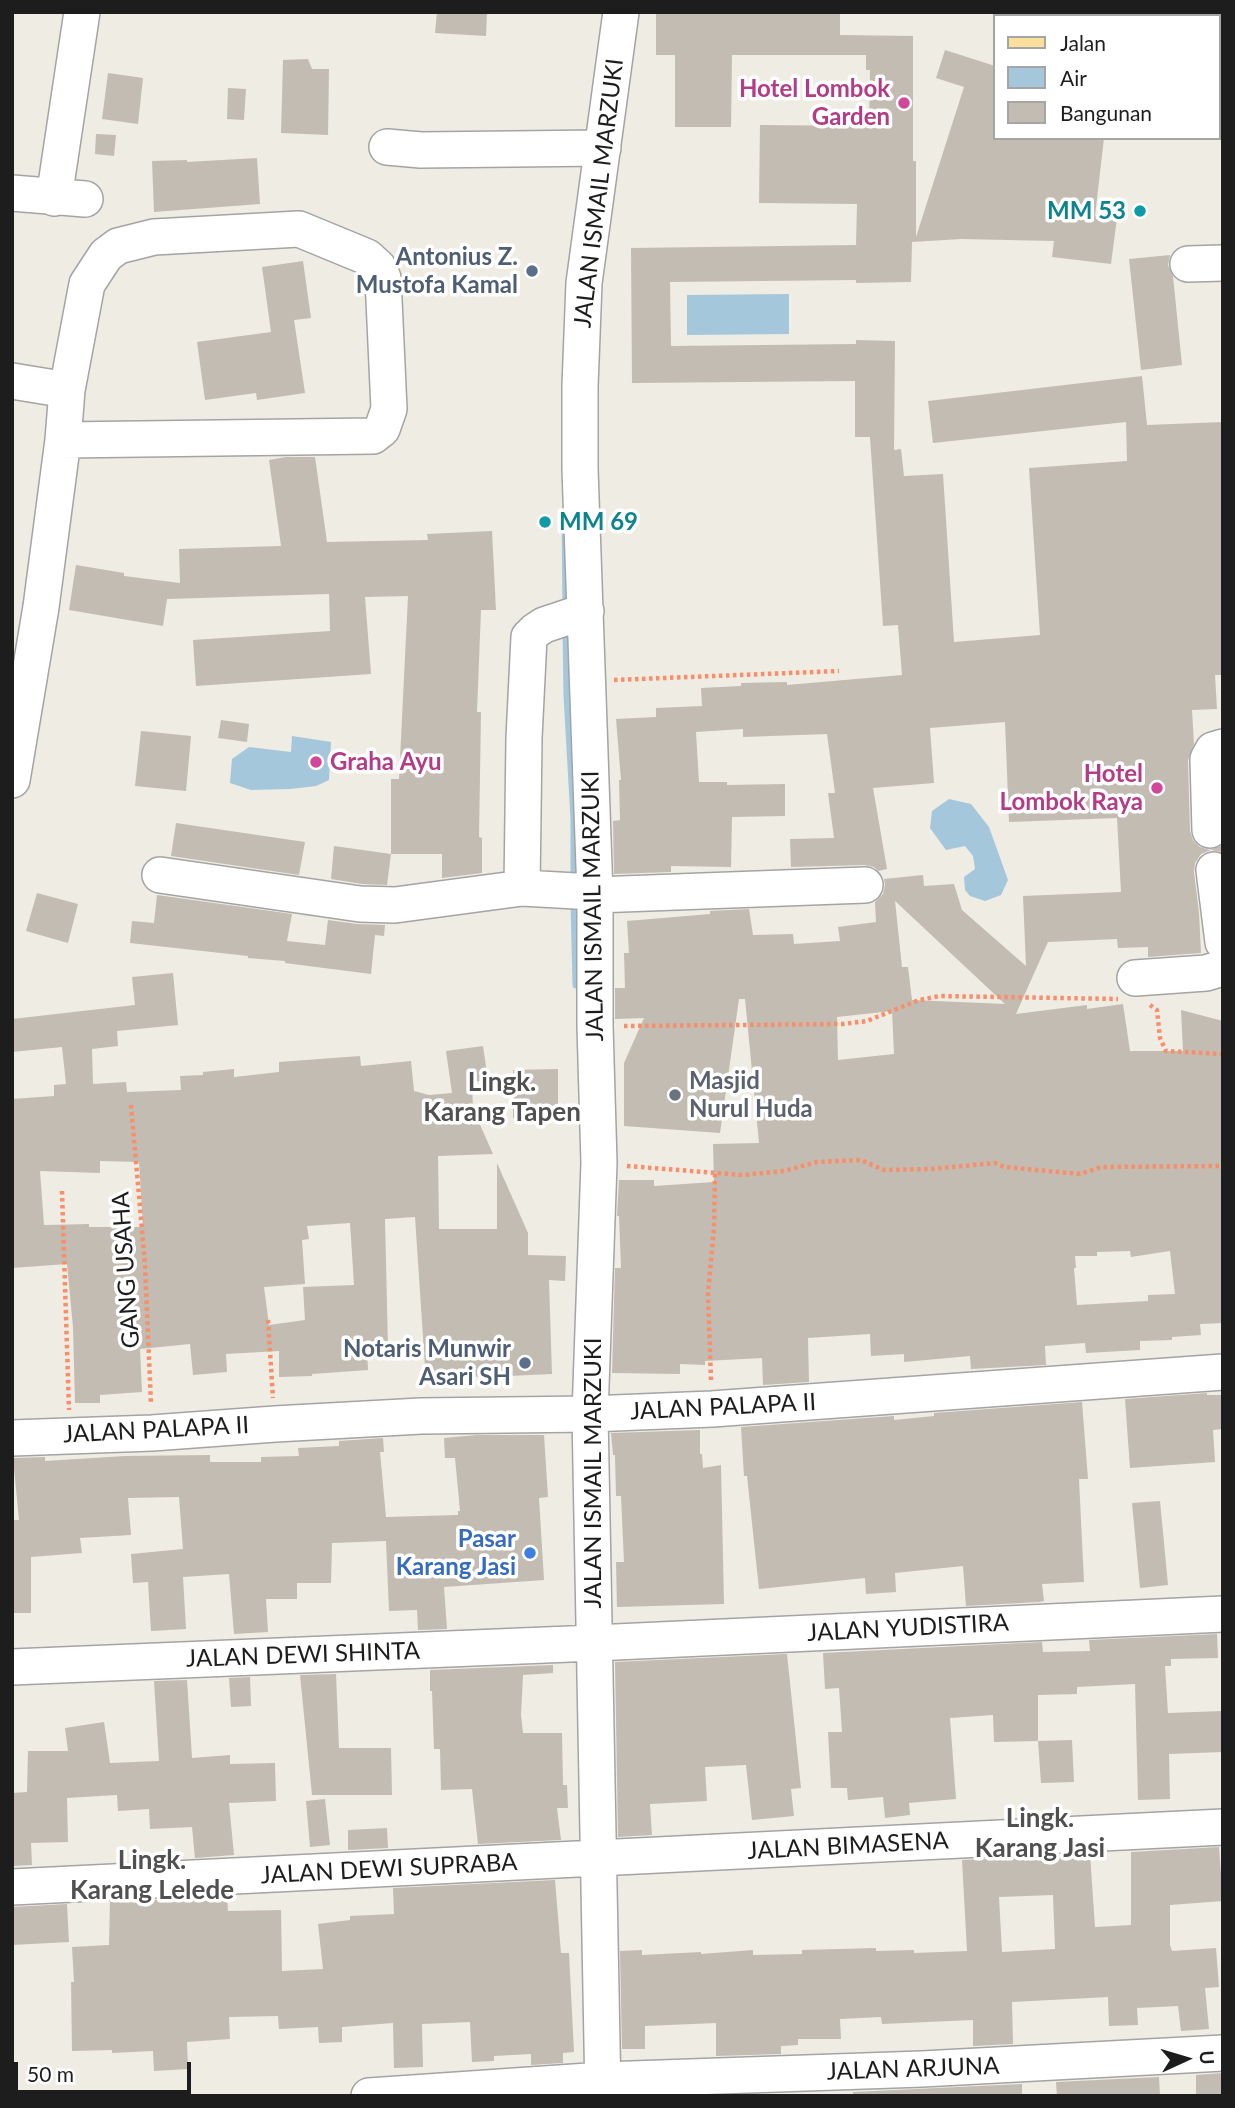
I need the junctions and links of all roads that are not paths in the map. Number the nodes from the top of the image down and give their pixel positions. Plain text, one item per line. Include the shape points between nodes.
1 (82, 12) edge
2 (621, 12) edge
3 (387, 148) dead end
4 (603, 148) junction
5 (12, 193) edge
6 (1223, 263) edge
7 (1188, 264) dead end
8 (12, 381) edge
9 (67, 390) junction
10 (63, 440) junction
11 (26, 605) edge
12 (567, 617) junction
13 (1223, 747) edge
14 (12, 780) edge
15 (1210, 830) dead end
16 (1214, 870) dead end
17 (160, 875) dead end
18 (865, 884) dead end
19 (569, 891) junction
20 (1223, 942) edge
21 (1223, 965) edge
22 (1134, 994) road end
23 (1223, 1372) edge
24 (590, 1414) junction
25 (12, 1438) edge
26 (1223, 1614) edge
27 (594, 1643) junction
28 (12, 1667) edge
29 (1223, 1826) edge
30 (598, 1859) junction
31 (12, 1887) edge
32 (1223, 2053) edge
33 (603, 2088) edge
34 (369, 2096) edge

1 - 5 street via 70,199
2 - 4 street, JALAN ISMAIL MARZUKI
3 - 4 street
4 - 12 street, JALAN ISMAIL MARZUKI via 584,283 580,469
6 - 7 street
8 - 9 street
9 - 10 street
9 - 10 street via 87,284 106,254 118,246 154,237 299,229 367,257 383,278 389,409 382,429 373,436
10 - 11 street
11 - 14 street
12 - 19 street, JALAN ISMAIL MARZUKI via 588,681
12 - 19 street via 529,637 524,738
13 - 15 street via 1213,750 1208,759
16 - 20 street
17 - 19 street via 360,904
18 - 19 street
19 - 24 street, JALAN ISMAIL MARZUKI via 595,1026 599,1163
21 - 22 street
23 - 24 street, JALAN PALAPA II
24 - 25 street, JALAN PALAPA II via 421,1416
24 - 27 street, JALAN ISMAIL MARZUKI
26 - 27 street, JALAN YUDISTIRA
27 - 28 street, JALAN DEWI SHINTA
27 - 30 street, JALAN ISMAIL MARZUKI
29 - 30 street, JALAN BIMASENA
30 - 31 street, JALAN DEWI SUPRABA
30 - 33 street, JALAN ISMAIL MARZUKI
32 - 33 street, JALAN ARJUNA
33 - 34 street, JALAN ARJUNA

